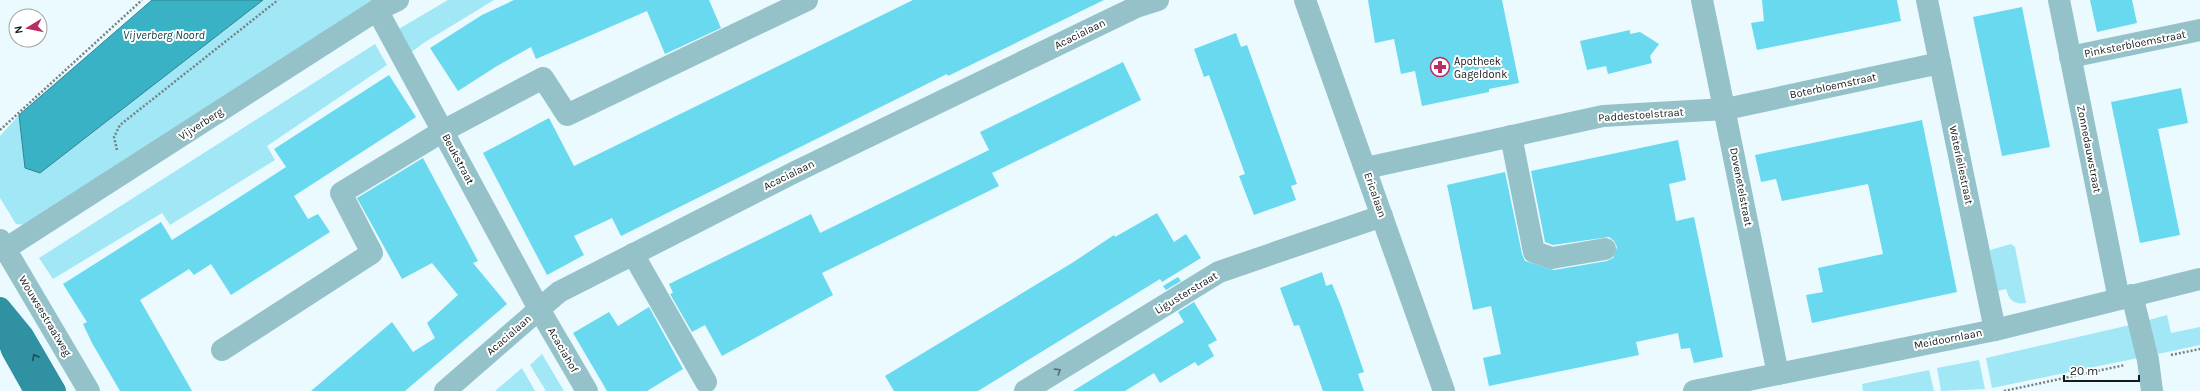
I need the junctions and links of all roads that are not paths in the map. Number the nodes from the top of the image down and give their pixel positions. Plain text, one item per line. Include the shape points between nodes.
1 (398, 0) edge
2 (807, 0) edge
3 (1305, 0) edge
4 (1702, 0) edge
5 (1927, 0) edge
6 (2060, 0) edge
7 (1145, 2) edge
8 (377, 10) junction
9 (2200, 30) edge
10 (2070, 57) junction
11 (1940, 64) junction
12 (1726, 109) junction
13 (443, 131) junction
14 (1511, 136) junction
15 (1366, 168) junction
16 (1382, 216) junction
17 (3, 245) edge
18 (1605, 249) dead end
19 (633, 254) junction
20 (2200, 279) edge
21 (2126, 297) junction
22 (0, 308) edge
23 (539, 309) junction
24 (0, 316) edge
25 (1995, 330) junction
26 (222, 350) dead end
27 (1778, 374) junction
28 (706, 382) dead end
29 (35, 391) edge
30 (55, 391) edge
31 (89, 391) edge
32 (445, 391) edge
33 (587, 391) edge
34 (1025, 391) edge
35 (1444, 391) edge
36 (1694, 391) edge
37 (2152, 391) edge

1 - 8 street, Vijverberg
2 - 13 street via 567,115 543,78
3 - 15 street, Ericalaan
4 - 12 street, Dovenetelstraat
5 - 11 street, Waterleliestraat
6 - 10 street, Zonnedauwstraat
7 - 19 street, Acacialaan
8 - 13 street, Beukstraat
8 - 17 street, Vijverberg
9 - 10 street, Pinksterbloemstraat
10 - 21 street, Zonnedauwstraat
11 - 12 street, Boterbloemstraat
11 - 25 street, Waterleliestraat
12 - 14 street, Paddestoelstraat via 1604,116
12 - 27 street, Dovenetelstraat
13 - 23 street, Beukstraat
13 - 26 street via 341,193 372,253
14 - 15 street, Paddestoelstraat
14 - 18 street via 1534,252 1552,258
15 - 16 street, Ericalaan
34 -> 16 street, Ligusterstraat via 1219,272
16 - 35 street, Ericalaan
17 - 31 street, Wouwsestraatweg
19 - 23 street, Acacialaan via 559,292
19 - 28 street
20 - 21 street, Meidoornlaan
21 - 25 street, Meidoornlaan
21 - 37 street, Zonnedauwstraat via 2148,360
30 -> 22 main road via 23,336
23 - 32 street, Acacialaan
23 - 33 street, Acaciahof
24 - 29 main road via 12,350
25 - 27 street, Meidoornlaan
27 - 36 street, Meidoornlaan

